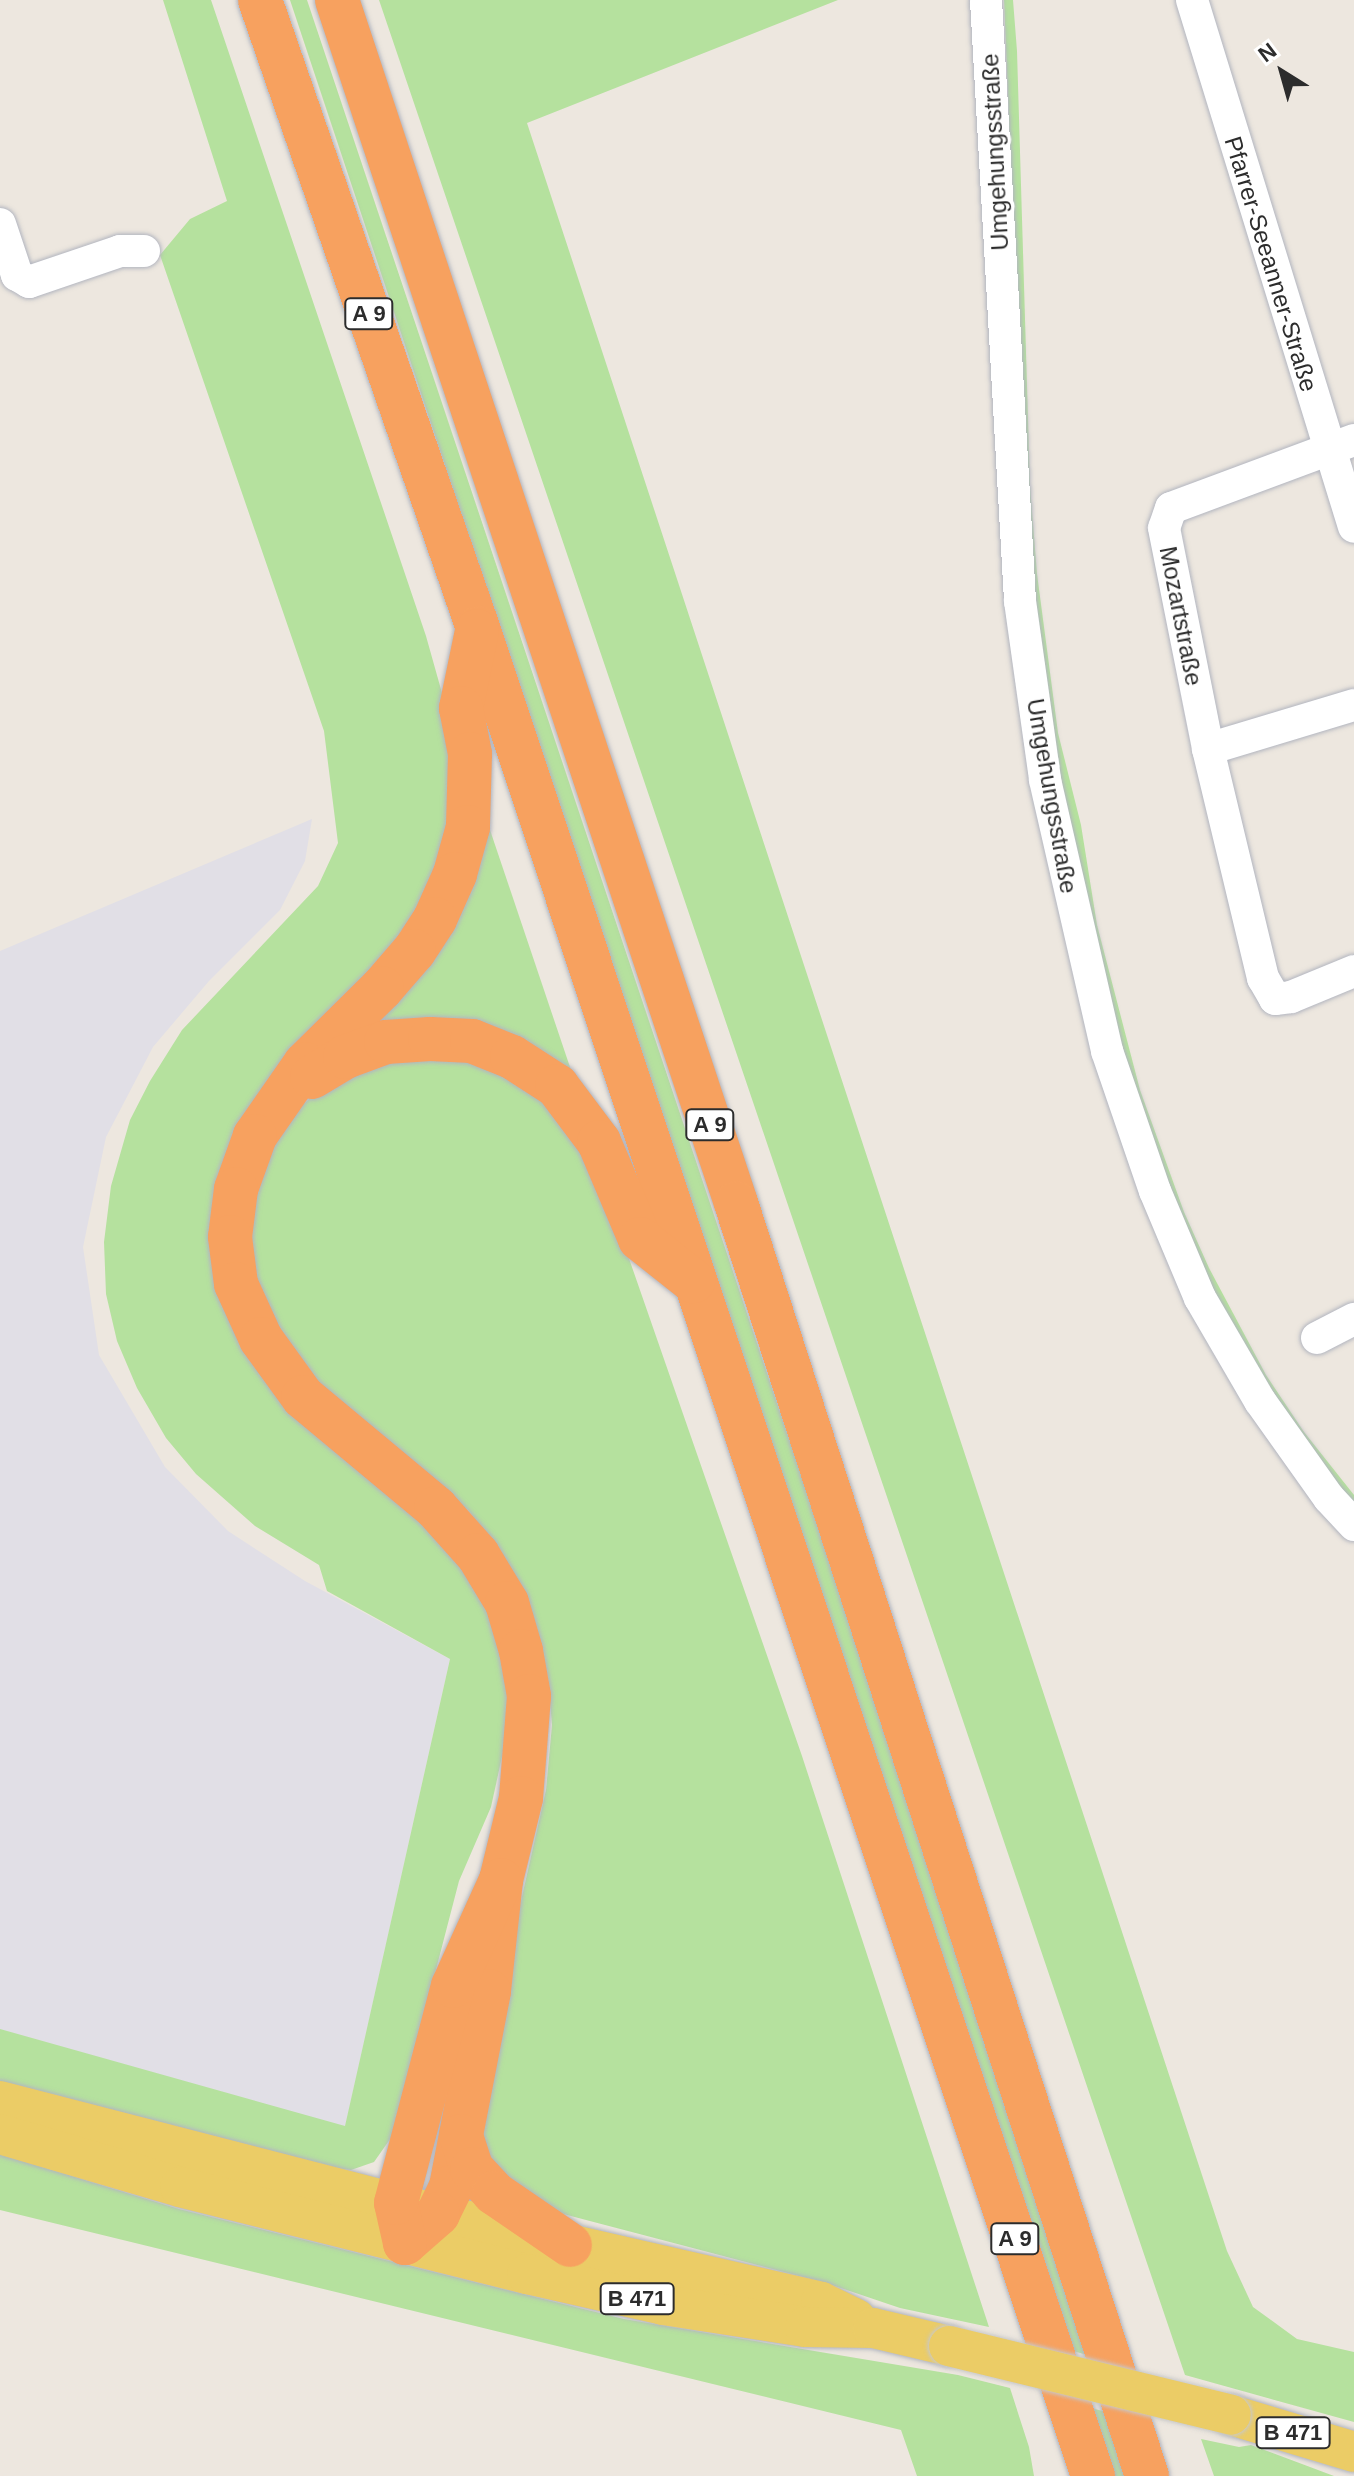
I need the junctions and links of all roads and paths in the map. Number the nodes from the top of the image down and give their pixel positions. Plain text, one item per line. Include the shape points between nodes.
1 (260, 0) edge
2 (337, 0) edge
3 (986, 0) edge
4 (1192, 0) edge
5 (0, 224) edge
6 (144, 251) dead end
7 (1342, 446) edge
8 (1354, 527) edge
9 (478, 628) junction
10 (1354, 705) edge
11 (1208, 749) junction
12 (1354, 971) edge
13 (282, 1095) junction
14 (693, 1281) junction
15 (1354, 1319) edge
16 (1317, 1338) dead end
17 (1354, 1525) edge
18 (501, 1880) junction
19 (0, 2101) edge
20 (0, 2134) edge
21 (461, 2136) junction
22 (438, 2214) junction
23 (400, 2223) junction
24 (570, 2245) junction
25 (873, 2328) junction
26 (1354, 2452) edge
27 (1093, 2476) edge
28 (1147, 2476) edge

1 - 9 highway, A 9
2 - 28 highway, A 9 via 736,1203
3 - 17 street, Umgehungsstraße via 1020,601 1045,780 1107,1051 1155,1191 1200,1298 1260,1401
4 - 7 street, Pfarrer-Seeanner-Straße
5 - 6 street via 17,275 29,282 120,251
7 - 8 street, Pfarrer-Seeanner-Straße
7 - 11 street, Mozartstraße via 1171,508 1164,528
9 - 13 highway via 461,708 470,754 468,827 455,874 414,951
9 - 14 highway, A 9
10 - 11 street
11 - 12 street, Mozartstraße via 1263,978 1275,999
13 - 14 highway via 345,1057 386,1042 472,1041 512,1057 557,1086 599,1142 640,1239
13 - 18 highway via 255,1136 236,1189 230,1237 236,1284 261,1339 303,1397 436,1508 478,1555 507,1603 529,1696 521,1798
14 - 27 highway, A 9
15 - 16 street
18 - 21 highway via 489,1991
18 - 23 highway via 453,1986
19 - 23 main road, B 471
20 - 23 main road, B 471 via 180,2187
21 - 22 highway via 451,2187
21 - 24 highway via 472,2169 494,2193
22 - 23 highway
22 - 24 main road, B 471
23 - 25 main road, B 471 via 663,2305 805,2327
24 - 25 main road, B 471 via 821,2302
25 - 26 main road, B 471, bridge via 1231,2415

